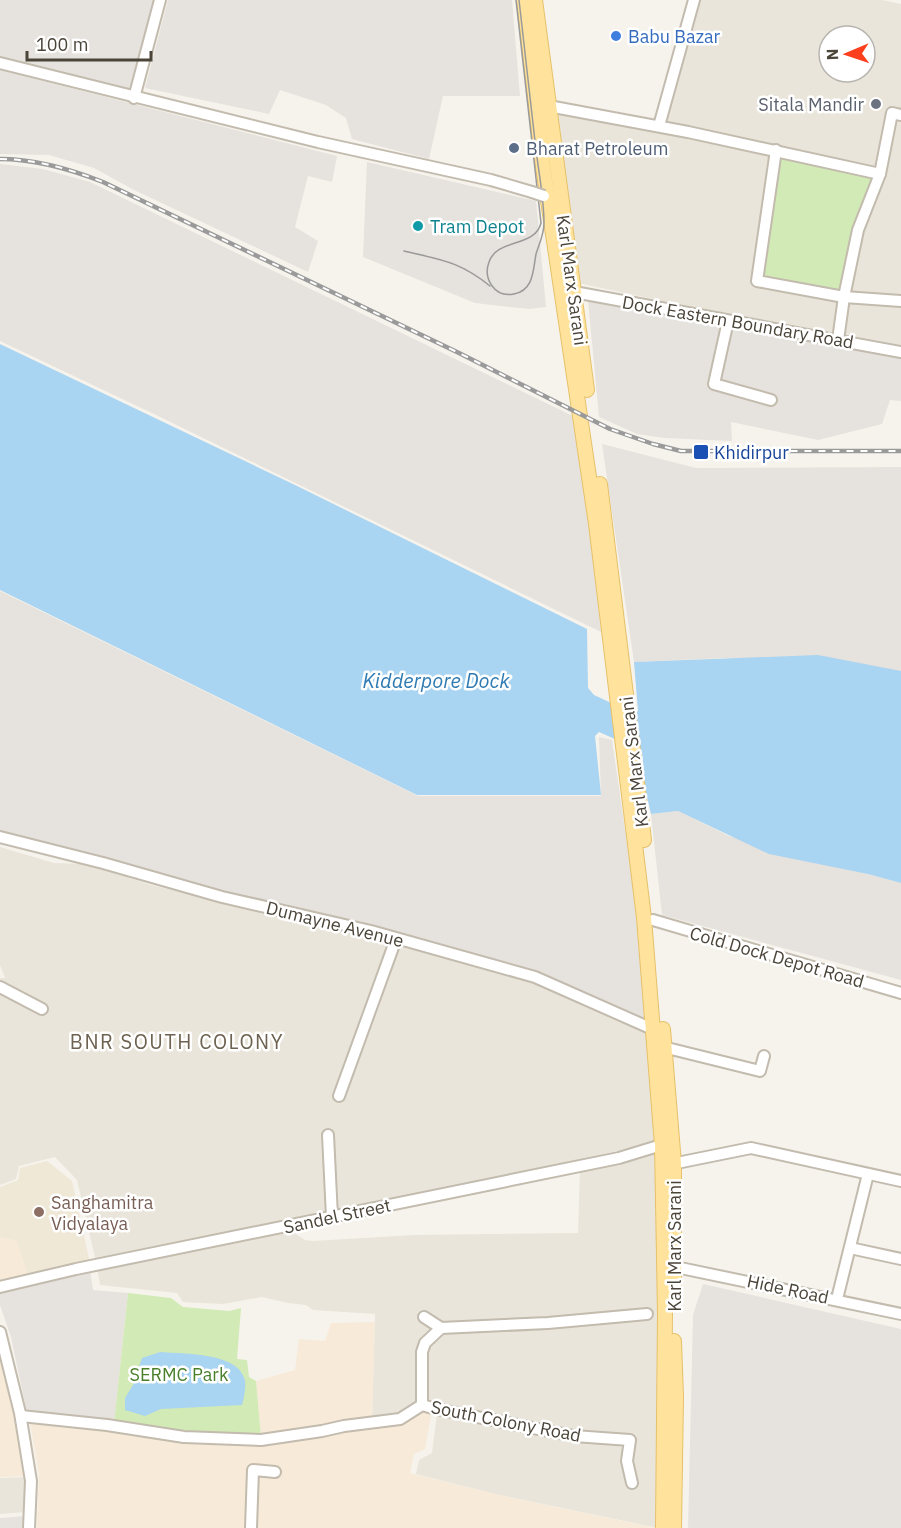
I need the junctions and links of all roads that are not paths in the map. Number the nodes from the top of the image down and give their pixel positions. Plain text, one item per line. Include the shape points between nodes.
1 (160, 0) edge
2 (524, 0) edge
3 (535, 0) edge
4 (694, 0) edge
5 (0, 63) edge
6 (134, 98) junction
7 (542, 105) junction
8 (901, 115) edge
9 (659, 126) junction
10 (776, 150) junction
11 (880, 174) junction
12 (551, 197) junction
13 (574, 292) junction
14 (844, 297) junction
15 (898, 302) edge
16 (728, 321) junction
17 (838, 340) junction
18 (901, 352) edge
19 (771, 400) dead end
20 (620, 689) junction
21 (631, 771) junction
22 (0, 837) edge
23 (653, 920) junction
24 (396, 939) junction
25 (0, 987) edge
26 (901, 993) edge
27 (42, 1009) dead end
28 (659, 1038) junction
29 (764, 1056) dead end
30 (339, 1096) dead end
31 (328, 1135) dead end
32 (667, 1143) junction
33 (668, 1165) junction
34 (868, 1173) junction
35 (901, 1181) edge
36 (332, 1217) junction
37 (850, 1248) junction
38 (901, 1259) edge
39 (670, 1266) junction
40 (0, 1287) edge
41 (837, 1299) junction
42 (669, 1312) junction
43 (647, 1314) dead end
44 (901, 1314) edge
45 (424, 1317) dead end
46 (441, 1328) junction
47 (0, 1332) edge
48 (422, 1405) junction
49 (21, 1416) junction
50 (275, 1472) dead end
51 (632, 1483) dead end
52 (29, 1528) edge
53 (251, 1528) edge
54 (663, 1528) edge
55 (674, 1528) edge

1 - 6 street
2 - 7 main road
3 - 7 main road, Karl Marx Sarani
4 - 9 street
5 - 6 street
6 - 12 street, bridge
7 - 9 street
7 - 12 main road, Karl Marx Sarani
8 - 11 street via 892,113
9 - 10 street
10 - 11 street
10 - 14 street via 757,280
11 - 14 street via 858,230
12 - 13 main road, Karl Marx Sarani
12 - 20 main road
13 - 16 street, Dock Eastern Boundary Road
13 - 20 main road, Karl Marx Sarani via 606,524
14 - 15 street
14 - 17 street
16 - 17 street, Dock Eastern Boundary Road
16 - 19 street via 714,384
17 - 18 street, Dock Eastern Boundary Road
20 - 21 main road, Karl Marx Sarani
21 - 23 main road, Karl Marx Sarani
21 - 28 main road
22 - 24 street, Dumayne Avenue
23 - 26 street, Cold Dock Depot Road
23 - 28 main road, Karl Marx Sarani
24 - 28 street, Dumayne Avenue via 535,977
24 - 30 street
25 - 27 street
28 - 29 street, Dumayne Avenue via 760,1071
28 - 32 main road, Karl Marx Sarani
31 - 36 street
32 - 33 main road, Karl Marx Sarani
32 - 36 street, Sandel Street via 619,1158
33 - 34 street via 751,1148
33 - 39 main road, Karl Marx Sarani
34 - 35 street
34 - 37 street
36 - 40 street, Sandel Street
37 - 38 street
37 - 41 street
39 - 41 street, Hide Road
39 - 42 main road, Karl Marx Sarani
41 - 44 street, Hide Road
42 - 54 main road
42 - 55 main road, Karl Marx Sarani via 676,1397
43 - 46 street
45 - 46 street
46 - 48 street via 425,1343 422,1352
47 - 49 street
48 - 49 street, South Colony Road via 399,1419 261,1440 184,1437
48 - 51 street, South Colony Road via 574,1436 630,1440 627,1461
49 - 52 street via 31,1481
50 - 53 street via 254,1470

